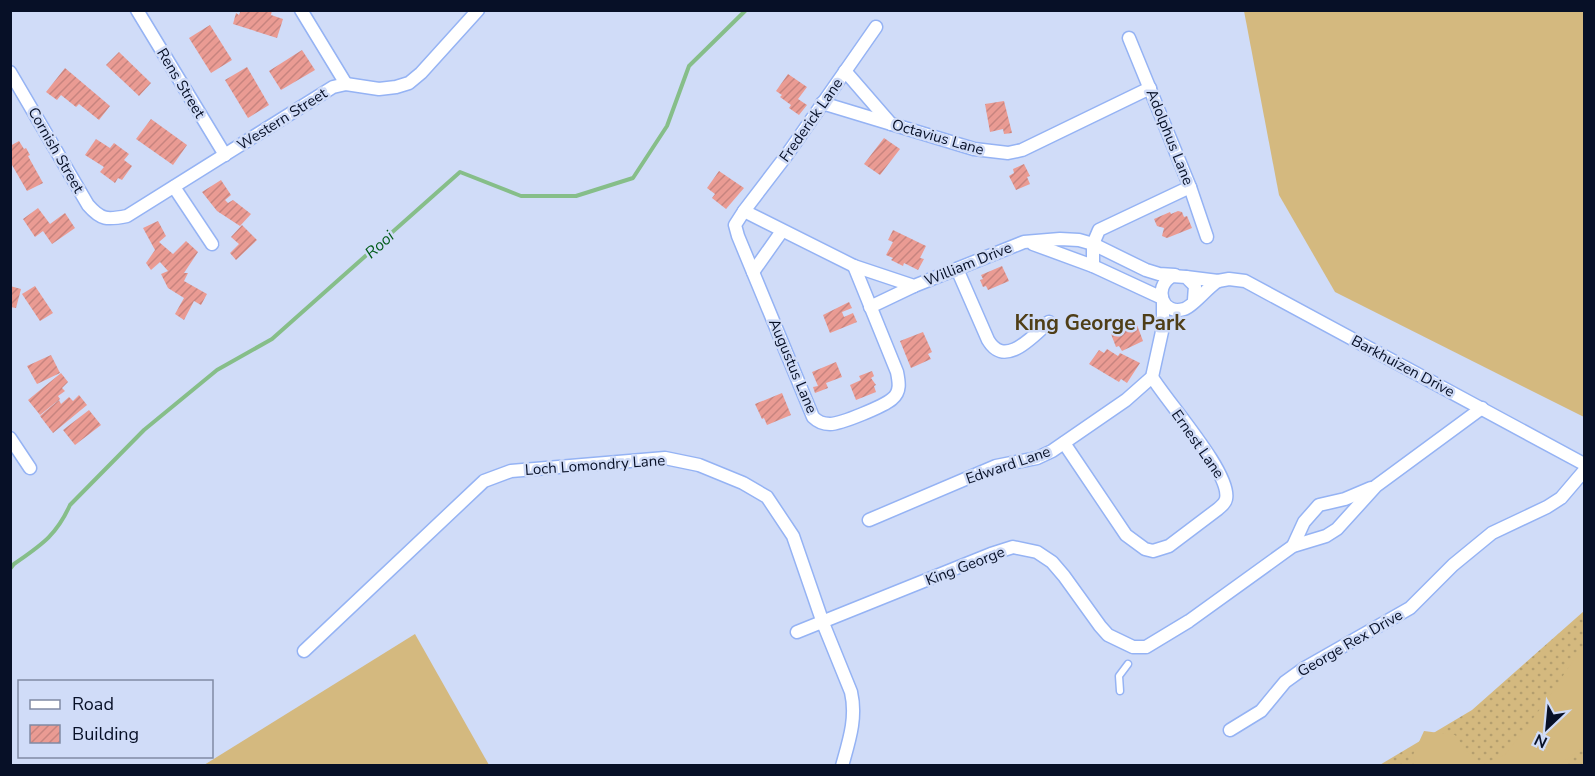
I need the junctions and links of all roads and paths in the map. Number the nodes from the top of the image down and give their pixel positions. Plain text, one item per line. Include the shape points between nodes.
1 (136, 10) edge
2 (301, 10) edge
3 (478, 10) edge
4 (876, 27) dead end
5 (1130, 38) dead end
6 (845, 71) junction
7 (10, 72) edge
8 (346, 84) junction
9 (1150, 88) junction
10 (822, 102) junction
11 (892, 124) junction
12 (225, 155) junction
13 (174, 187) junction
14 (1190, 187) junction
15 (744, 211) junction
16 (109, 220) joint
17 (782, 231) junction
18 (1207, 237) dead end
19 (1024, 242) junction
20 (212, 244) dead end
21 (1093, 244) junction
22 (854, 266) junction
23 (1093, 266) junction
24 (957, 269) junction
25 (753, 272) junction
26 (1181, 276) junction
27 (1218, 282) junction
28 (914, 286) junction
29 (1162, 300) junction
30 (1194, 300) junction
31 (870, 307) junction
32 (1182, 310) junction
33 (1049, 322) dead end
34 (1163, 327) junction
35 (1152, 377) junction
36 (1482, 408) junction
37 (10, 438) edge
38 (1064, 443) junction
39 (1584, 464) edge
40 (30, 468) dead end
41 (1584, 471) edge
42 (1376, 486) junction
43 (869, 520) dead end
44 (1293, 546) junction
45 (823, 623) junction
46 (797, 632) dead end
47 (304, 651) dead end
48 (1128, 664) dead end
49 (1120, 691) dead end
50 (1230, 730) dead end
51 (842, 765) edge

1 - 12 street, Rens Street
2 - 8 street
3 - 8 street, Western Street via 409,83 379,88
4 - 6 street, Frederick Lane
5 - 9 street, Adolphus Lane
6 - 10 street, Frederick Lane
6 - 11 street
7 - 16 street, Cornish Street via 88,205 96,215
8 - 12 street, Western Street via 321,93
9 - 11 street, Octavius Lane via 1022,150 1008,153 974,149
9 - 14 street, Adolphus Lane
10 - 11 street, Octavius Lane
10 - 15 street, Frederick Lane
12 - 13 street, Western Street
13 - 16 street, Western Street via 127,216
13 - 20 street
14 - 18 street, Adolphus Lane
14 - 21 street via 1103,228
15 - 17 street, William Drive
15 - 25 street, Augustus Lane via 735,225
17 - 22 street, William Drive
17 - 25 street
19 - 21 street, William Drive via 1072,239
19 - 23 street
19 - 24 street, William Drive
21 - 23 street
21 - 26 street, William Drive via 1146,270
22 - 28 street, William Drive
22 - 31 street, Augustus Lane
23 - 29 street
24 - 28 street, William Drive
24 - 33 street via 994,349 1005,352 1019,348
25 - 31 street, Augustus Lane via 813,417 819,423 832,424 865,413 892,399 899,388 897,372
26 - 27 street, Barkhuizen Drive
26 - 29 street via 1168,278 1163,284
26 - 30 street via 1195,286
27 - 30 street
27 - 36 street, Barkhuizen Drive via 1245,281
28 - 31 street
29 - 32 street via 1172,309
29 - 34 street
30 - 32 street
32 - 34 street
34 - 35 street
35 - 38 street, Edward Lane
35 - 38 street, Ernest Lane via 1216,465 1227,497 1224,504 1169,546 1145,549 1126,535
36 - 39 street, Barkhuizen Drive
36 - 42 street, King George
37 - 40 street
38 - 43 street, Edward Lane via 1037,458 996,466
41 - 50 street, George Rex Drive via 1561,498 1492,533 1410,608 1303,669 1285,682 1261,711
42 - 44 street, King George via 1337,529
42 - 44 street, King George via 1319,506 1309,514
44 - 45 street, King George via 1146,647 1133,647 1108,635 1052,562 1037,552 1013,547
45 - 46 street
45 - 47 street, Loch Lomondry Lane via 793,536 767,497 699,465 665,458 511,471 484,481
45 - 51 street, Loch Lomondry Lane via 854,704 853,728
48 - 49 lane via 1119,676

